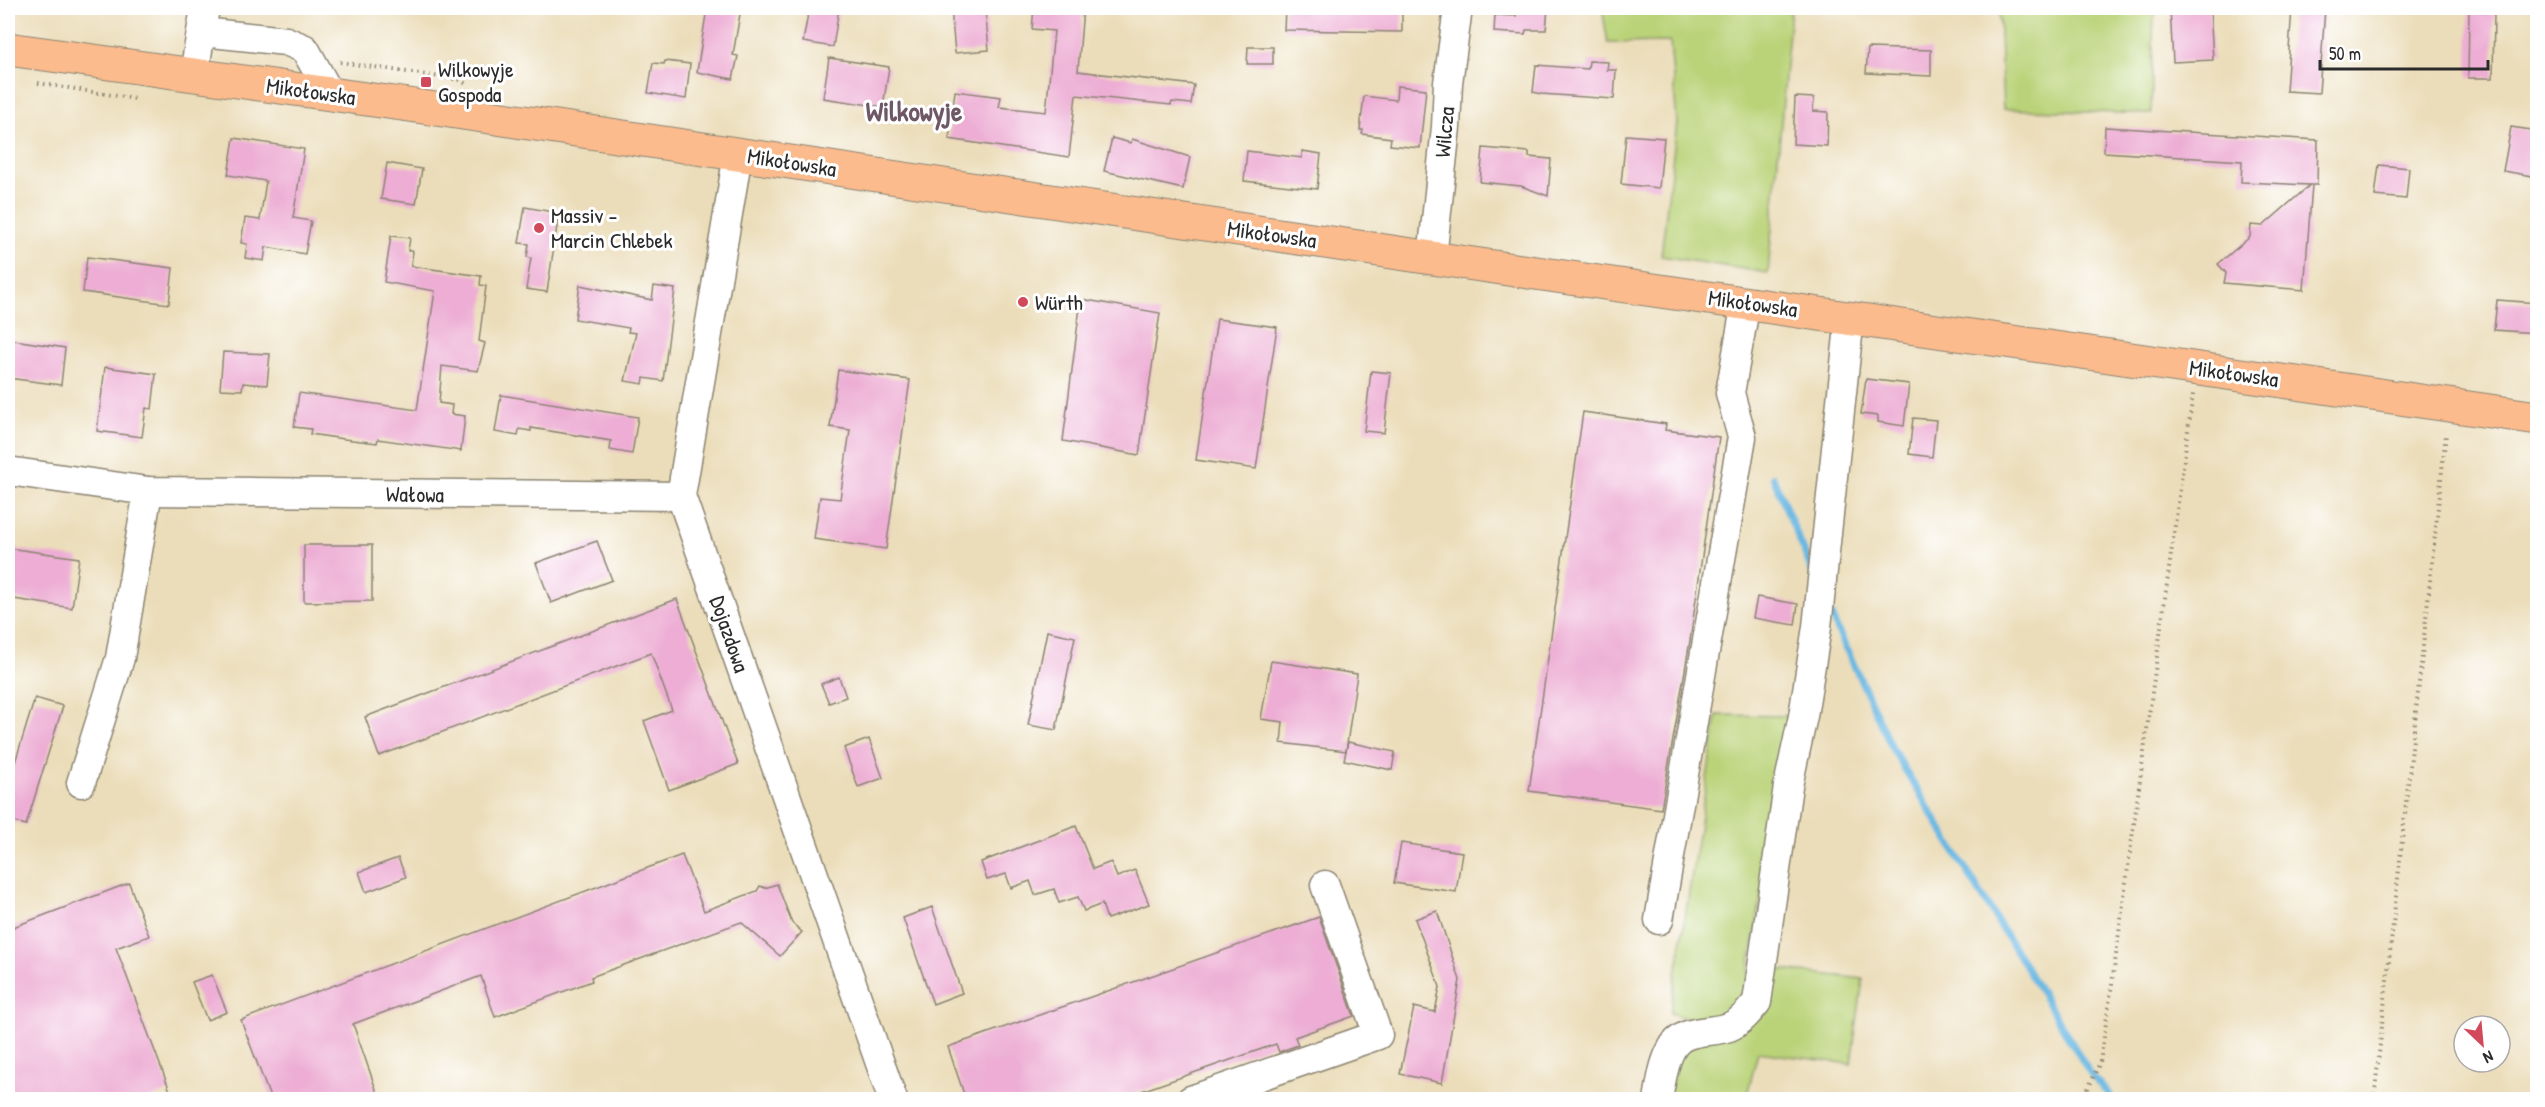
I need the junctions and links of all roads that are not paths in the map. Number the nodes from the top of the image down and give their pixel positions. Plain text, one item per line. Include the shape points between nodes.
1 (1458, 8) edge
2 (203, 20) edge
3 (8, 49) edge
4 (194, 74) junction
5 (330, 94) junction
6 (738, 154) junction
7 (1432, 258) junction
8 (1746, 302) junction
9 (1850, 317) junction
10 (2538, 418) edge
11 (8, 471) edge
12 (148, 491) junction
13 (681, 496) junction
14 (81, 783) dead end
15 (1325, 885) dead end
16 (1659, 920) dead end
17 (1254, 1089) edge
18 (893, 1100) edge
19 (1191, 1100) edge
20 (1658, 1100) edge

1 - 7 street, Wilcza
2 - 4 street
2 - 5 street via 305,49
3 - 4 main road, Mikołowska
4 - 5 main road, Mikołowska
5 - 6 main road, Mikołowska
6 - 7 main road, Mikołowska
6 - 13 street, Dojazdowa
7 - 8 main road, Mikołowska
8 - 9 main road, Mikołowska
8 - 16 street via 1730,393 1742,437
9 - 10 main road, Mikołowska
9 - 20 street via 1820,591 1757,1002 1731,1026 1691,1033 1672,1047
11 - 12 street, Wałowa
12 - 13 street, Wałowa
12 - 14 street via 124,641
13 - 18 street, Dojazdowa
15 - 17 street via 1378,1035
17 - 19 street

